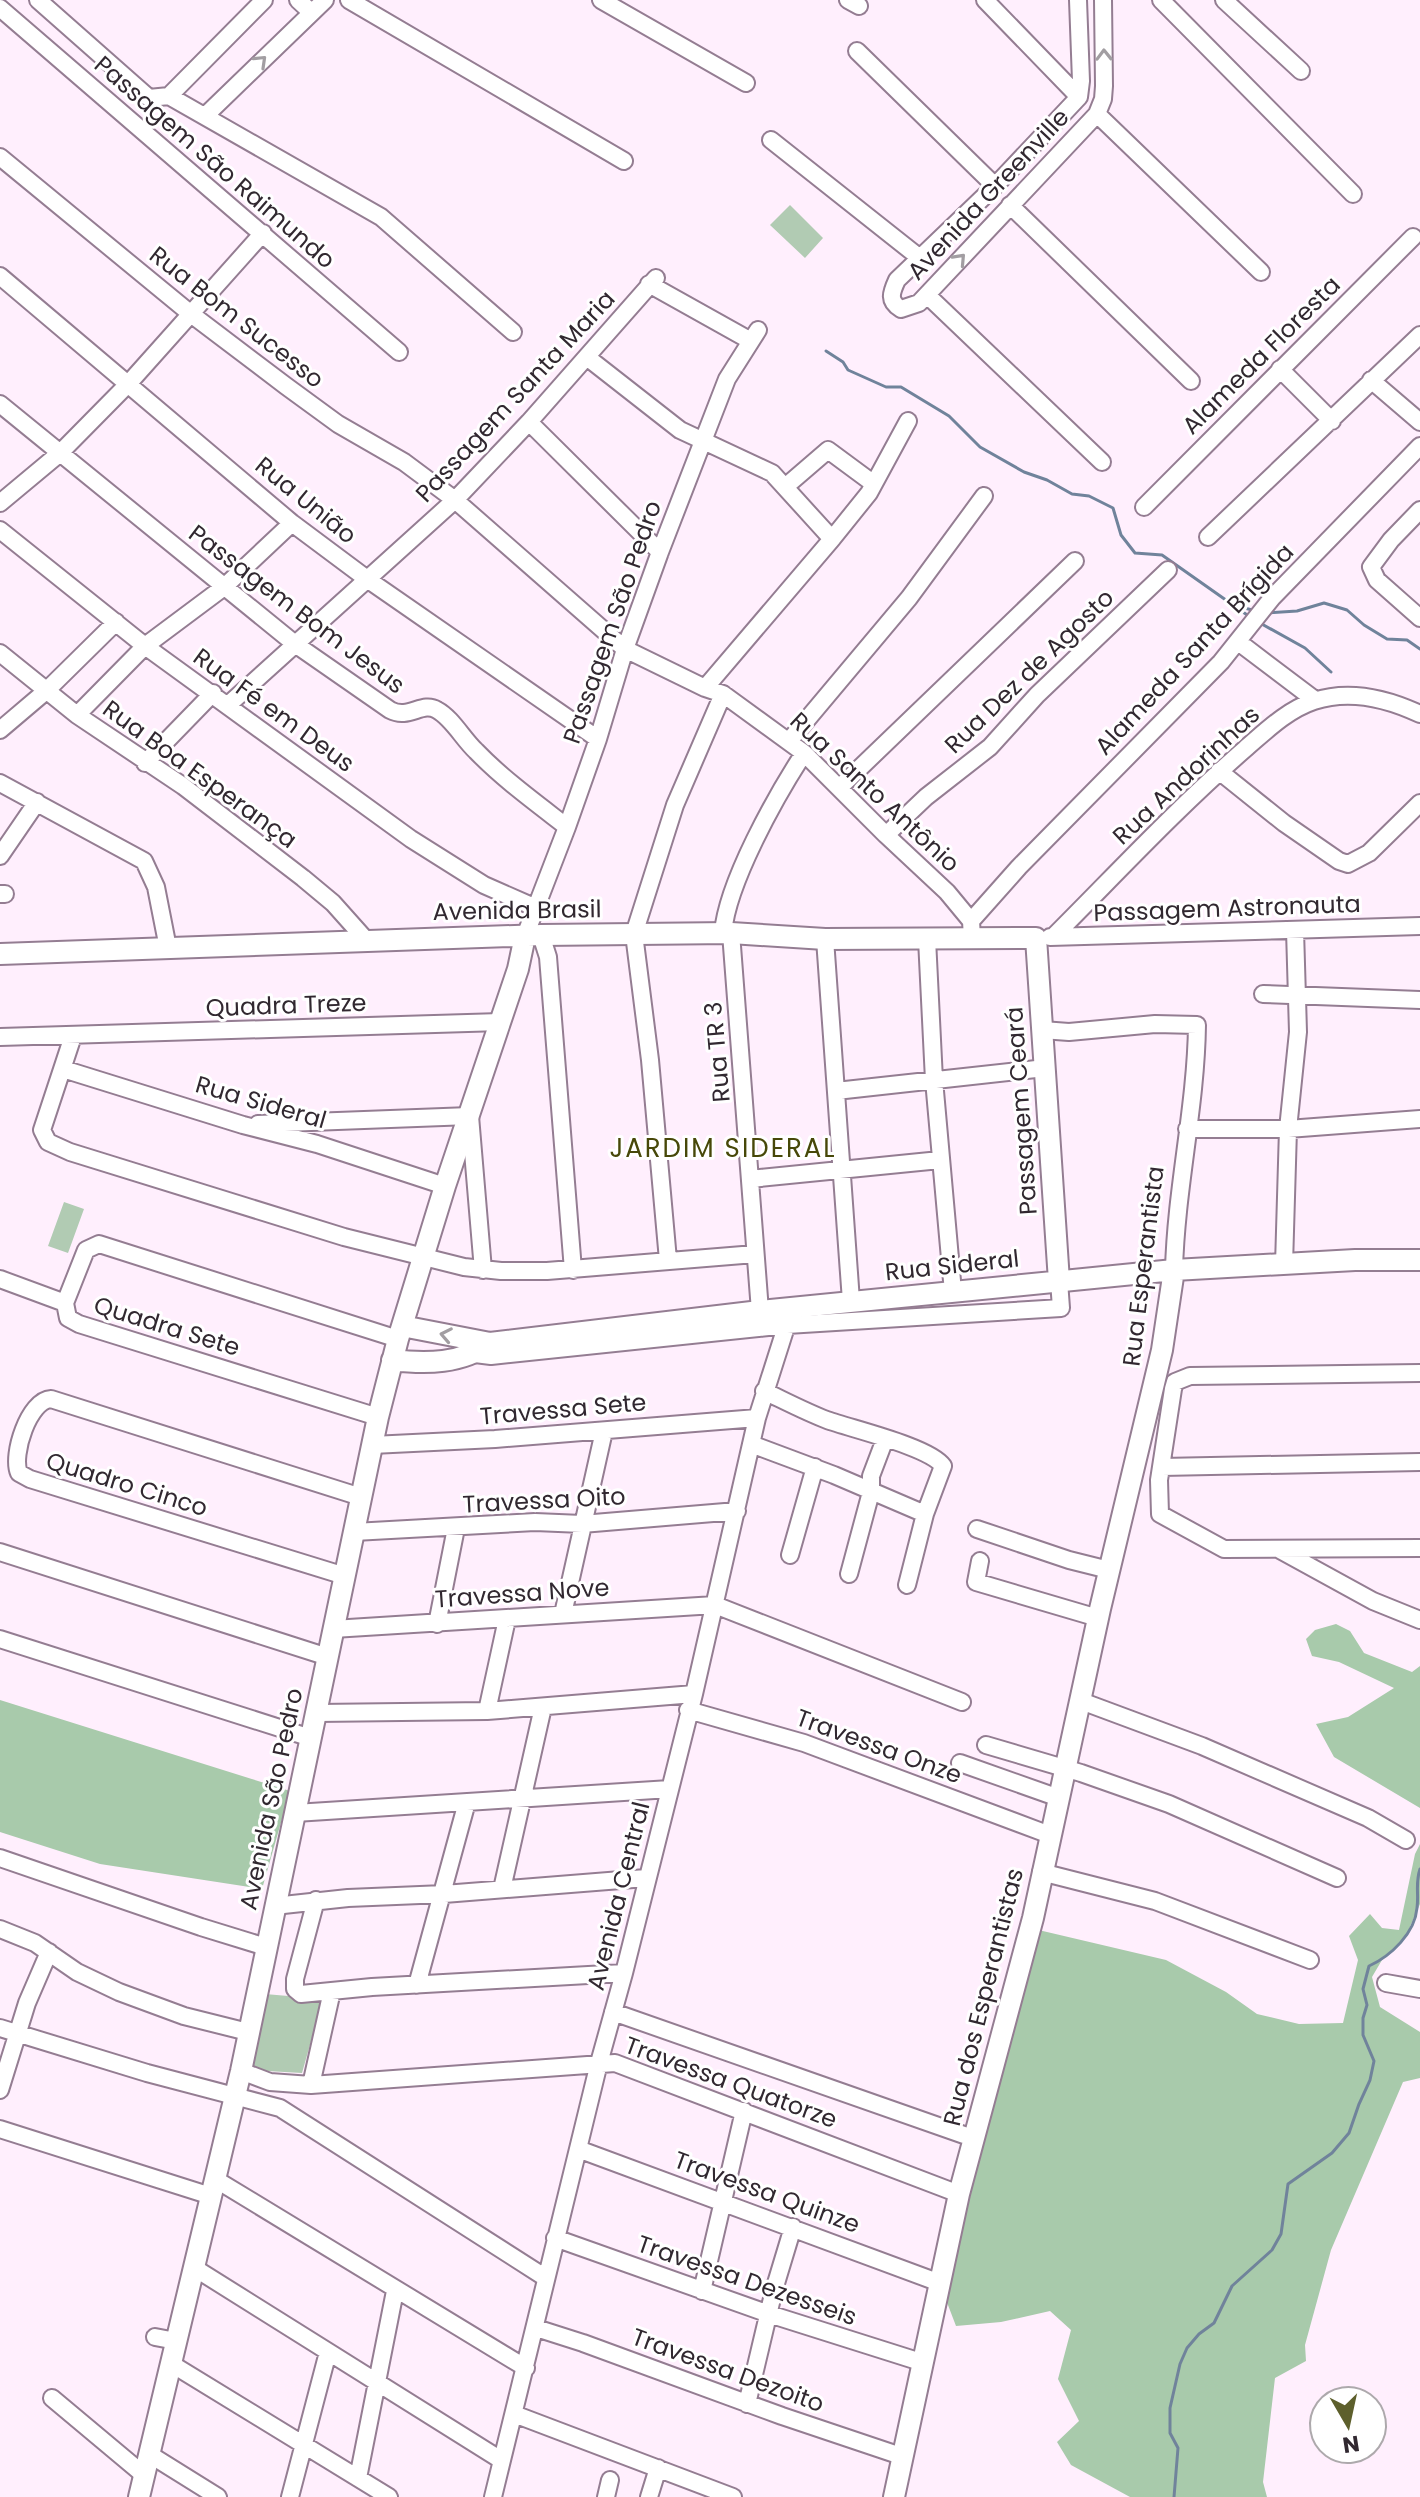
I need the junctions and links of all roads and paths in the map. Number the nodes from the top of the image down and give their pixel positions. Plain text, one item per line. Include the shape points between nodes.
1 (38, 0) edge
2 (264, 0) edge
3 (298, 0) edge
4 (325, 0) edge
5 (349, 0) edge
6 (601, 0) edge
7 (985, 0) edge
8 (1078, 0) edge
9 (1103, 0) edge
10 (1161, 0) edge
11 (1224, 0) edge
12 (0, 8) edge
13 (311, 12) junction
14 (857, 51) dead end
15 (1301, 71) dead end
16 (746, 83) dead end
17 (169, 96) junction
18 (1079, 97) junction
19 (1097, 114) junction
20 (206, 115) junction
21 (771, 140) dead end
22 (0, 157) edge
23 (624, 161) dead end
24 (995, 186) junction
25 (1353, 194) dead end
26 (1010, 205) junction
27 (263, 233) junction
28 (1413, 237) dead end
29 (920, 258) junction
30 (1261, 272) dead end
31 (0, 276) edge
32 (653, 281) joint
33 (927, 295) junction
34 (191, 314) junction
35 (513, 332) dead end
36 (1420, 335) edge
37 (399, 352) dead end
38 (588, 358) junction
39 (1280, 369) junction
40 (1371, 380) junction
41 (1191, 381) dead end
42 (129, 383) junction
43 (0, 404) edge
44 (908, 421) dead end
45 (1332, 421) junction
46 (529, 422) junction
47 (1420, 422) edge
48 (703, 441) junction
49 (1420, 446) edge
50 (60, 453) junction
51 (1102, 462) dead end
52 (874, 484) junction
53 (785, 487) junction
54 (984, 496) dead end
55 (455, 500) junction
56 (0, 503) edge
57 (1144, 507) dead end
58 (1420, 510) edge
59 (292, 523) junction
60 (0, 530) edge
61 (1208, 537) dead end
62 (832, 539) junction
63 (660, 552) junction
64 (1075, 561) dead end
65 (1168, 570) dead end
66 (367, 579) junction
67 (224, 587) junction
68 (1420, 618) edge
69 (116, 622) junction
70 (295, 644) junction
71 (145, 646) junction
72 (1245, 647) dead end
73 (625, 649) junction
74 (0, 653) edge
75 (705, 688) junction
76 (46, 691) junction
77 (213, 693) junction
78 (723, 694) junction
79 (1315, 700) junction
80 (228, 705) junction
81 (1420, 714) edge
82 (77, 715) junction
83 (0, 730) edge
84 (598, 739) junction
85 (789, 741) junction
86 (804, 753) junction
87 (145, 763) junction
88 (1219, 771) junction
89 (0, 783) edge
90 (839, 788) junction
91 (37, 802) junction
92 (1420, 803) edge
93 (567, 827) junction
94 (886, 835) junction
95 (0, 856) edge
96 (534, 907) junction
97 (1420, 926) edge
98 (972, 930) junction
99 (1295, 930) junction
100 (727, 933) junction
101 (634, 934) junction
102 (533, 935) junction
103 (1044, 938) junction
104 (825, 939) junction
105 (927, 939) junction
106 (366, 940) junction
107 (168, 948) junction
108 (0, 954) edge
109 (1263, 994) dead end
110 (1298, 995) junction
111 (1420, 1000) edge
112 (501, 1022) junction
113 (1042, 1030) junction
114 (73, 1036) junction
115 (0, 1037) edge
116 (1045, 1068) junction
117 (63, 1069) junction
118 (934, 1080) junction
119 (836, 1091) junction
120 (470, 1116) junction
121 (1420, 1119) edge
122 (243, 1125) junction
123 (1187, 1129) junction
124 (1288, 1129) junction
125 (940, 1160) junction
126 (840, 1171) junction
127 (750, 1179) junction
128 (445, 1186) junction
129 (755, 1254) junction
130 (424, 1258) junction
131 (668, 1260) junction
132 (1420, 1260) edge
133 (1284, 1265) junction
134 (483, 1270) junction
135 (573, 1270) junction
136 (1174, 1270) junction
137 (0, 1279) edge
138 (1059, 1281) junction
139 (953, 1292) junction
140 (851, 1301) junction
141 (65, 1303) junction
142 (760, 1311) junction
143 (789, 1316) junction
144 (400, 1333) junction
145 (483, 1348) junction
146 (392, 1360) junction
147 (1420, 1373) edge
148 (764, 1391) junction
149 (378, 1417) junction
150 (757, 1418) junction
151 (604, 1431) junction
152 (885, 1439) junction
153 (751, 1444) junction
154 (372, 1445) junction
155 (1420, 1462) edge
156 (815, 1467) junction
157 (1162, 1467) junction
158 (871, 1492) junction
159 (361, 1497) junction
160 (737, 1511) junction
161 (1123, 1511) joint
162 (925, 1514) junction
163 (582, 1524) junction
164 (456, 1528) junction
165 (977, 1529) dead end
166 (354, 1532) junction
167 (1420, 1548) edge
168 (1279, 1549) junction
169 (0, 1552) edge
170 (790, 1555) dead end
171 (980, 1561) dead end
172 (1109, 1570) junction
173 (849, 1574) dead end
174 (345, 1576) junction
175 (907, 1585) dead end
176 (715, 1605) junction
177 (563, 1614) junction
178 (1098, 1618) junction
179 (507, 1619) junction
180 (1420, 1620) edge
181 (437, 1624) junction
182 (333, 1629) junction
183 (0, 1639) edge
184 (328, 1657) junction
185 (1081, 1701) junction
186 (691, 1702) junction
187 (962, 1702) dead end
188 (543, 1707) junction
189 (487, 1711) junction
190 (317, 1713) junction
191 (311, 1738) junction
192 (986, 1745) dead end
193 (960, 1763) dead end
194 (1066, 1769) junction
195 (670, 1789) junction
196 (522, 1797) junction
197 (1059, 1798) junction
198 (467, 1802) junction
199 (295, 1813) junction
200 (1050, 1835) junction
201 (1406, 1840) dead end
202 (0, 1858) edge
203 (1041, 1872) junction
204 (646, 1878) junction
205 (1337, 1878) dead end
206 (502, 1889) junction
207 (444, 1894) junction
208 (316, 1900) junction
209 (274, 1906) junction
210 (0, 1929) edge
211 (266, 1947) junction
212 (49, 1952) junction
213 (1310, 1960) dead end
214 (624, 1973) junction
215 (1386, 1983) dead end
216 (417, 1985) junction
217 (1420, 1989) edge
218 (332, 1991) junction
219 (613, 2012) junction
220 (0, 2028) edge
221 (248, 2032) junction
222 (17, 2034) junction
223 (599, 2063) junction
224 (241, 2071) junction
225 (286, 2085) junction
226 (311, 2085) junction
227 (0, 2090) edge
228 (234, 2095) junction
229 (280, 2108) junction
230 (744, 2111) junction
231 (0, 2129) edge
232 (964, 2135) dead end
233 (578, 2149) junction
234 (213, 2187) junction
235 (959, 2194) junction
236 (722, 2201) junction
237 (793, 2227) junction
238 (555, 2238) junction
239 (193, 2267) junction
240 (546, 2278) junction
241 (940, 2283) junction
242 (395, 2291) junction
243 (702, 2291) junction
244 (769, 2314) junction
245 (536, 2328) junction
246 (155, 2337) dead end
247 (176, 2341) junction
248 (328, 2352) junction
249 (170, 2363) junction
250 (924, 2363) junction
251 (526, 2368) junction
252 (377, 2383) junction
253 (52, 2398) dead end
254 (747, 2404) junction
255 (514, 2414) junction
256 (303, 2444) junction
257 (149, 2454) junction
258 (904, 2457) junction
259 (501, 2460) junction
260 (658, 2468) junction
261 (144, 2475) junction
262 (358, 2478) junction
263 (139, 2497) edge
264 (218, 2497) edge
265 (290, 2497) edge
266 (389, 2497) edge
267 (493, 2497) edge
268 (649, 2497) edge
269 (733, 2497) edge
270 (894, 2497) edge

1 - 17 street via 149,98
2 - 17 street
3 - 13 street
4 - 13 street
5 - 23 street
6 - 16 street
7 - 18 street
8 - 18 street, Avenida Greenville
19 -> 9 street, Avenida Greenville via 1104,86
10 - 25 street
11 - 15 street
12 - 27 street, Passagem São Raimundo
20 -> 13 street
14 - 24 street
17 - 20 street
18 - 24 street, Avenida Greenville
19 - 26 street, Avenida Greenville
19 - 30 street
20 - 35 street via 381,217
21 - 29 street
22 - 34 street, Rua Bom Sucesso
24 - 29 street, Avenida Greenville
33 -> 26 street, Avenida Greenville
26 - 41 street
27 - 34 street
27 - 37 street, Passagem São Raimundo
28 - 39 street, Alameda Floresta
29 - 33 street, Avenida Greenville via 897,280 891,300 909,309
31 - 42 street, Rua União
32 - 38 street, Passagem Santa Maria
32 - 48 street, Passagem São Pedro via 755,336 727,379
33 - 51 street
34 - 42 street
34 - 55 street, Rua Bom Sucesso via 338,424 404,462
36 - 40 street
38 - 46 street, Passagem Santa Maria
38 - 48 street via 680,430
39 - 45 street
39 - 57 street, Alameda Floresta
40 - 45 street
40 - 47 street
42 - 50 street
42 - 59 street, Rua União
43 - 50 street, Passagem Bom Jesus
44 - 52 street
45 - 61 street
46 - 55 street, Passagem Santa Maria
46 - 63 street
48 - 53 street via 772,473
48 - 63 street, Passagem São Pedro
49 - 98 street, Alameda Santa Brígida via 1272,598 1221,662 1029,857
50 - 56 street
50 - 67 street, Passagem Bom Jesus
52 - 53 street via 828,450
52 - 62 street
53 - 62 street
54 - 85 street via 909,598
55 - 66 street, Passagem Santa Maria
55 - 73 street, Rua Santo Antônio
58 - 68 street via 1371,567 1373,576
59 - 66 street, Rua União
59 - 67 street
60 - 69 street, Rua Fé em Deus
62 - 75 street
63 - 73 street, Passagem São Pedro
64 - 90 street
65 - 94 street, Rua Dez de Agosto via 990,747
66 - 70 street, Passagem Santa Maria
66 - 84 street, Rua União
67 - 70 street, Passagem Bom Jesus
67 - 71 street
69 - 71 street, Rua Fé em Deus
69 - 76 street
70 - 80 street, Passagem Santa Maria
70 - 93 street, Passagem Bom Jesus via 398,715 434,708 476,752
71 - 77 street, Rua Fé em Deus
71 - 82 street
72 - 79 street
73 - 75 street, Rua Santo Antônio
73 - 84 street, Passagem São Pedro
74 - 76 street, Rua Boa Esperança
75 - 78 street, Rua Santo Antônio
76 - 82 street, Rua Boa Esperança
76 - 83 street
77 - 80 street, Rua Fé em Deus
77 - 87 street
78 - 85 street, Rua Santo Antônio
78 - 101 street via 675,805
79 - 81 street, Rua Andorinhas via 1378,697
79 - 88 street, Rua Andorinhas via 1280,720
80 - 96 street, Rua Fé em Deus via 411,839 476,881
82 - 87 street, Rua Boa Esperança
84 - 93 street, Passagem São Pedro
85 - 86 street, Rua Santo Antônio
86 - 90 street, Rua Santo Antônio
86 - 100 street, Rua TR 3 via 749,854 726,913
87 - 106 street, Rua Boa Esperança via 303,878
88 - 92 street via 1284,823 1348,864 1369,853
88 - 103 street, Rua Andorinhas
89 - 91 street
90 - 94 street, Rua Santo Antônio
91 - 95 street
91 - 107 street via 144,861 156,887
93 - 96 street, Passagem São Pedro
94 - 98 street, Rua Santo Antônio via 947,892
96 - 102 street, Passagem São Pedro
97 - 99 street, Passagem Astronauta
98 - 103 main road, Avenida Brasil
98 - 105 main road, Avenida Brasil
99 - 103 street, Passagem Astronauta
99 - 110 street
100 - 101 main road, Avenida Brasil
100 - 104 main road, Avenida Brasil
100 - 127 street, Rua TR 3
101 - 102 main road, Avenida Brasil
101 - 131 street
102 - 106 main road, Avenida Brasil
102 - 112 main road, Avenida São Pedro
102 - 135 street, Passagem São Pedro via 548,957
103 - 113 main road, Passagem Ceará
104 - 105 main road, Avenida Brasil
104 - 119 street
105 - 118 street
106 - 107 main road, Avenida Brasil
107 - 108 main road, Avenida Brasil
109 - 110 street
110 - 111 street
110 - 124 street
112 - 114 street, Quadra Treze
112 - 120 main road, Avenida São Pedro
113 - 116 main road, Passagem Ceará
113 - 123 street, Rua Esperantista via 1197,1025
114 - 115 street, Quadra Treze
114 - 117 street
116 - 118 street
116 - 138 main road, Passagem Ceará
117 - 122 street, Rua Sideral
117 - 130 street via 42,1130 56,1147
118 - 119 street
118 - 125 street
119 - 126 street
120 - 122 street
120 - 128 main road, Avenida São Pedro
120 - 134 street, Avenida São Pedro
121 - 124 street
122 - 128 street, Rua Sideral
123 - 124 street
123 - 136 street, Rua Esperantista
124 - 133 street
125 - 126 street
125 - 139 street
126 - 127 street
126 - 140 street
127 - 129 street, Rua TR 3
128 - 130 main road, Avenida São Pedro
129 - 131 street
129 - 142 street, Rua TR 3
130 - 134 street
130 - 144 main road, Avenida São Pedro
131 - 135 street
132 - 133 main road, Rua Sideral
133 - 136 main road, Rua Sideral
134 - 135 street
136 - 138 main road, Rua Sideral
136 - 161 main road, Rua Esperantista via 1162,1350
137 - 141 street
138 - 139 main road, Rua Sideral
138 - 143 street via 1061,1308
139 - 140 main road, Rua Sideral
140 - 143 main road, Rua Sideral
141 - 144 street, Quadra Sete via 86,1250 99,1244
141 - 149 street, Quadra Sete via 68,1318 79,1324
142 - 143 main road, Rua Sideral
142 - 145 main road, Rua Sideral
143 - 145 street via 491,1356
143 - 148 street, Avenida Central
145 -> 144 main road, Rua Sideral
144 - 146 main road, Avenida São Pedro
145 - 146 main road, Rua Sideral via 433,1362
146 - 149 main road, Avenida São Pedro
147 - 157 street via 1190,1376 1175,1382
148 - 150 street, Avenida Central
148 - 152 street
149 - 154 main road, Avenida São Pedro
150 - 151 street, Travessa Sete
150 - 153 street, Avenida Central
151 - 154 street, Travessa Sete
151 - 163 street
152 - 158 street via 871,1476
152 - 162 street via 941,1462
153 - 156 street
153 - 160 street, Avenida Central
154 - 159 main road, Avenida São Pedro
155 - 157 street
156 - 158 street
156 - 170 street
157 - 168 street via 1160,1514 1224,1549
158 - 162 street
158 - 173 street
159 - 166 main road, Avenida São Pedro
159 - 174 street, Quadro Cinco via 51,1399 41,1401 32,1414 16,1453 19,1473 30,1479
160 - 163 street, Travessa Oito
160 - 176 street, Avenida Central
161 - 172 main road, Rua dos Esperantistas
162 - 175 street
163 - 164 street, Travessa Oito
163 - 177 street
164 - 166 street, Travessa Oito
164 - 181 street
165 - 172 street
166 - 174 main road, Avenida São Pedro
167 - 168 street
168 - 180 street via 1373,1601
169 - 184 street
171 - 178 street via 976,1582
172 - 178 main road, Rua dos Esperantistas
174 - 182 main road, Avenida São Pedro
176 - 177 street, Travessa Nove
176 - 186 street, Avenida Central
176 - 187 street
177 - 179 street, Travessa Nove
178 - 185 main road, Rua dos Esperantistas
179 - 181 street, Travessa Nove
179 - 189 street
181 - 182 street, Travessa Nove
182 - 184 main road, Avenida São Pedro
183 - 191 street
184 - 190 main road, Avenida São Pedro
185 - 194 main road, Rua dos Esperantistas
185 - 201 street via 1202,1746 1368,1818
186 - 188 street
186 - 195 street, Avenida Central
186 - 200 street, Travessa Onze
188 - 189 street
188 - 196 street
189 - 190 street
190 - 191 main road, Avenida São Pedro
191 - 199 main road, Avenida São Pedro
192 - 194 street
193 - 197 street
194 - 197 main road, Rua dos Esperantistas
194 - 205 street via 1214,1822
195 - 196 street
195 - 204 street, Avenida Central
196 - 198 street
196 - 206 street
197 - 200 main road, Rua dos Esperantistas
198 - 199 street
198 - 207 street
199 - 209 main road, Avenida São Pedro
200 - 203 main road, Rua dos Esperantistas
202 - 211 street
203 - 213 street via 1155,1901
203 - 235 main road, Rua dos Esperantistas
204 - 206 street
204 - 214 street, Avenida Central
206 - 207 street
207 - 208 street
207 - 216 street
208 - 209 street
208 - 218 street via 295,1989 301,1994
209 - 211 main road, Avenida São Pedro
210 - 212 street
211 - 221 main road, Avenida São Pedro
212 - 221 street via 119,1992
212 - 222 street
214 - 216 street
214 - 219 street, Avenida Central
215 - 217 street
216 - 218 street
218 - 226 street
219 - 223 street, Avenida Central
219 - 232 street
220 - 222 street
221 - 224 main road, Avenida São Pedro
222 - 227 street
222 - 228 street
223 - 226 street, Travessa Quatorze
223 - 230 street, Travessa Quatorze via 615,2063
223 - 233 street, Avenida Central
224 - 225 street, Travessa Quatorze
224 - 228 main road, Avenida São Pedro
225 - 226 street, Travessa Quatorze
225 - 229 street
228 - 229 street
228 - 234 main road, Avenida São Pedro
229 - 240 street
230 - 235 street, Travessa Quatorze
230 - 236 street
231 - 234 street
233 - 236 street, Travessa Quinze
233 - 238 street, Avenida Central
234 - 239 main road, Avenida São Pedro
234 - 242 street
235 - 241 main road, Rua dos Esperantistas
236 - 237 street, Travessa Quinze
236 - 243 street
237 - 241 street, Travessa Quinze
237 - 244 street
238 - 240 street, Avenida Central
238 - 243 street, Travessa Dezesseis
239 - 247 main road, Avenida São Pedro
239 - 248 street
240 - 245 street, Avenida Central
241 - 250 main road, Rua dos Esperantistas
242 - 251 street
242 - 252 street
243 - 244 street, Travessa Dezesseis
244 - 250 street, Travessa Dezesseis
244 - 254 street
245 - 251 street, Avenida Central
245 - 254 street, Travessa Dezoito
246 - 247 street
247 - 249 main road, Avenida São Pedro
248 - 252 street
248 - 256 street
249 - 256 street
249 - 257 main road, Avenida São Pedro
250 - 258 main road, Rua dos Esperantistas
251 - 255 street, Avenida Central
252 - 259 street
252 - 262 street
253 - 261 street
254 - 258 street, Travessa Dezoito
255 - 259 street, Avenida Central
255 - 260 street
256 - 262 street
256 - 265 street
257 - 261 main road, Avenida São Pedro
257 - 264 street
258 - 270 main road, Rua dos Esperantistas
259 - 267 street, Avenida Central
260 - 268 street
260 - 269 street
261 - 263 main road, Avenida São Pedro
262 - 266 street

